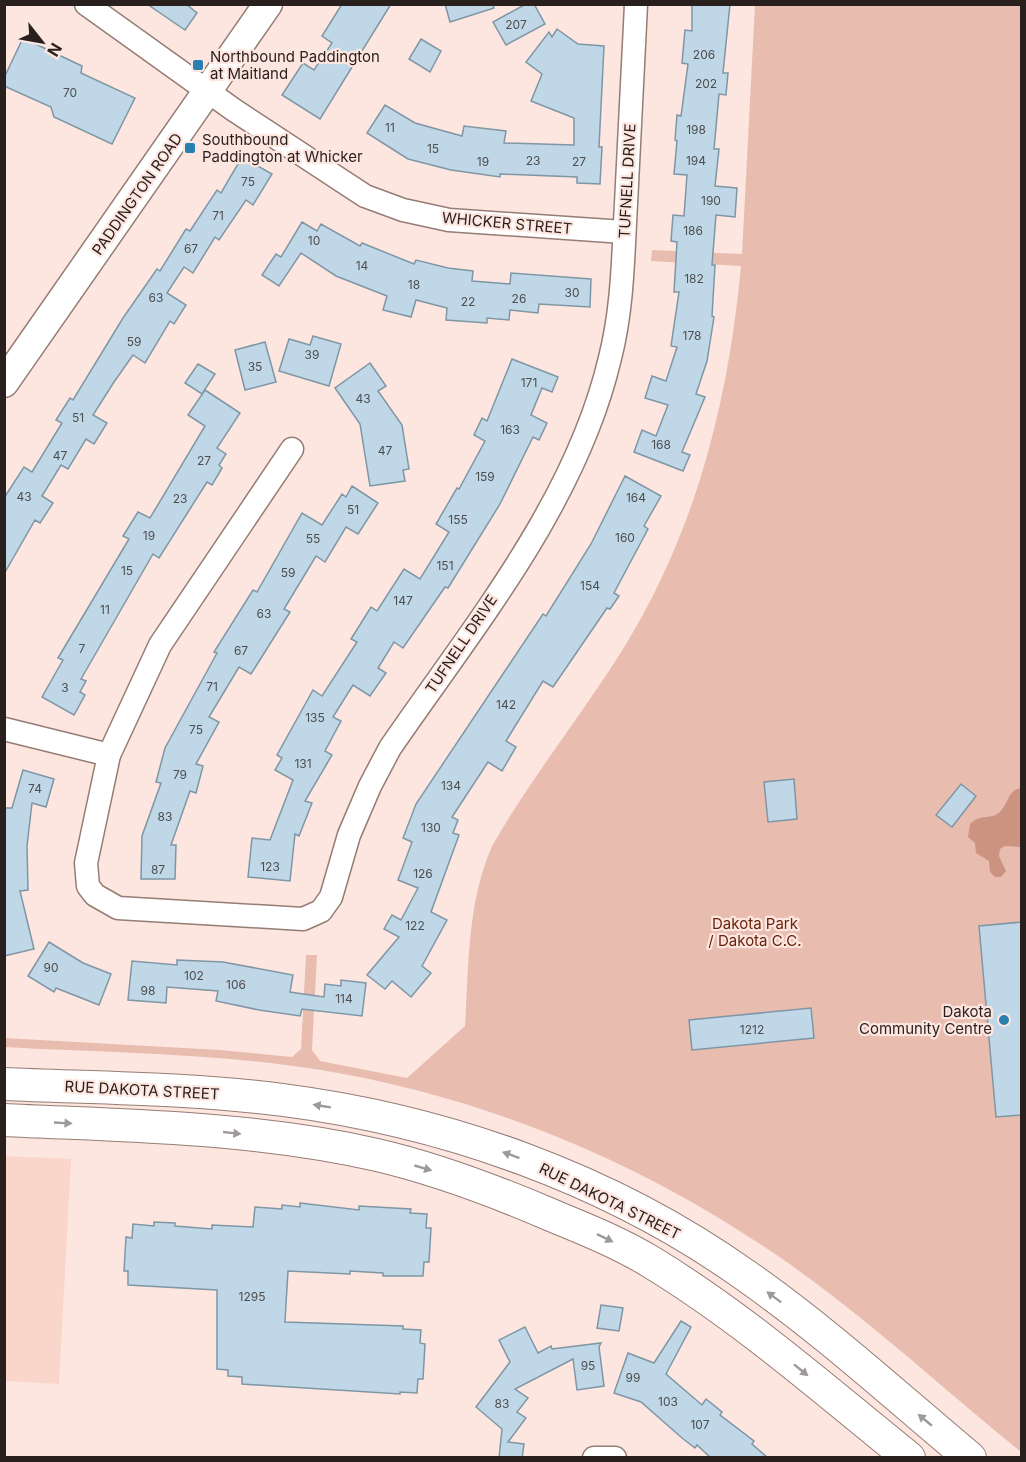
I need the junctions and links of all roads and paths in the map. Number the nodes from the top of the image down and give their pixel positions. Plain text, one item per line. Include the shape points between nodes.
1 (86, 4) edge
2 (268, 4) edge
3 (636, 4) edge
4 (209, 90) junction
5 (624, 232) junction
6 (4, 383) edge
7 (292, 449) dead end
8 (4, 729) edge
9 (109, 755) junction
10 (4, 1084) edge
11 (4, 1120) edge
12 (594, 1458) edge
13 (615, 1458) edge
14 (909, 1458) edge
15 (970, 1458) edge

1 - 4 street, WHICKER STREET
2 - 4 street, PADDINGTON ROAD
3 - 5 street, TUFNELL DRIVE
4 - 5 street, WHICKER STREET via 338,180 385,204 449,220
4 - 6 street, PADDINGTON ROAD
5 - 9 street, TUFNELL DRIVE via 615,335 601,392 578,453 548,516 390,748 369,786 331,897 321,911 303,919 127,909 95,895 88,886 86,863
7 - 9 street, TUFNELL DRIVE via 160,645
8 - 9 street
15 -> 10 main road, RUE DAKOTA STREET via 744,1274 626,1206 534,1164 420,1126 326,1106 232,1095
11 -> 14 main road via 216,1131 279,1139 376,1155 466,1181 602,1236 649,1260 747,1328
12 - 13 street

